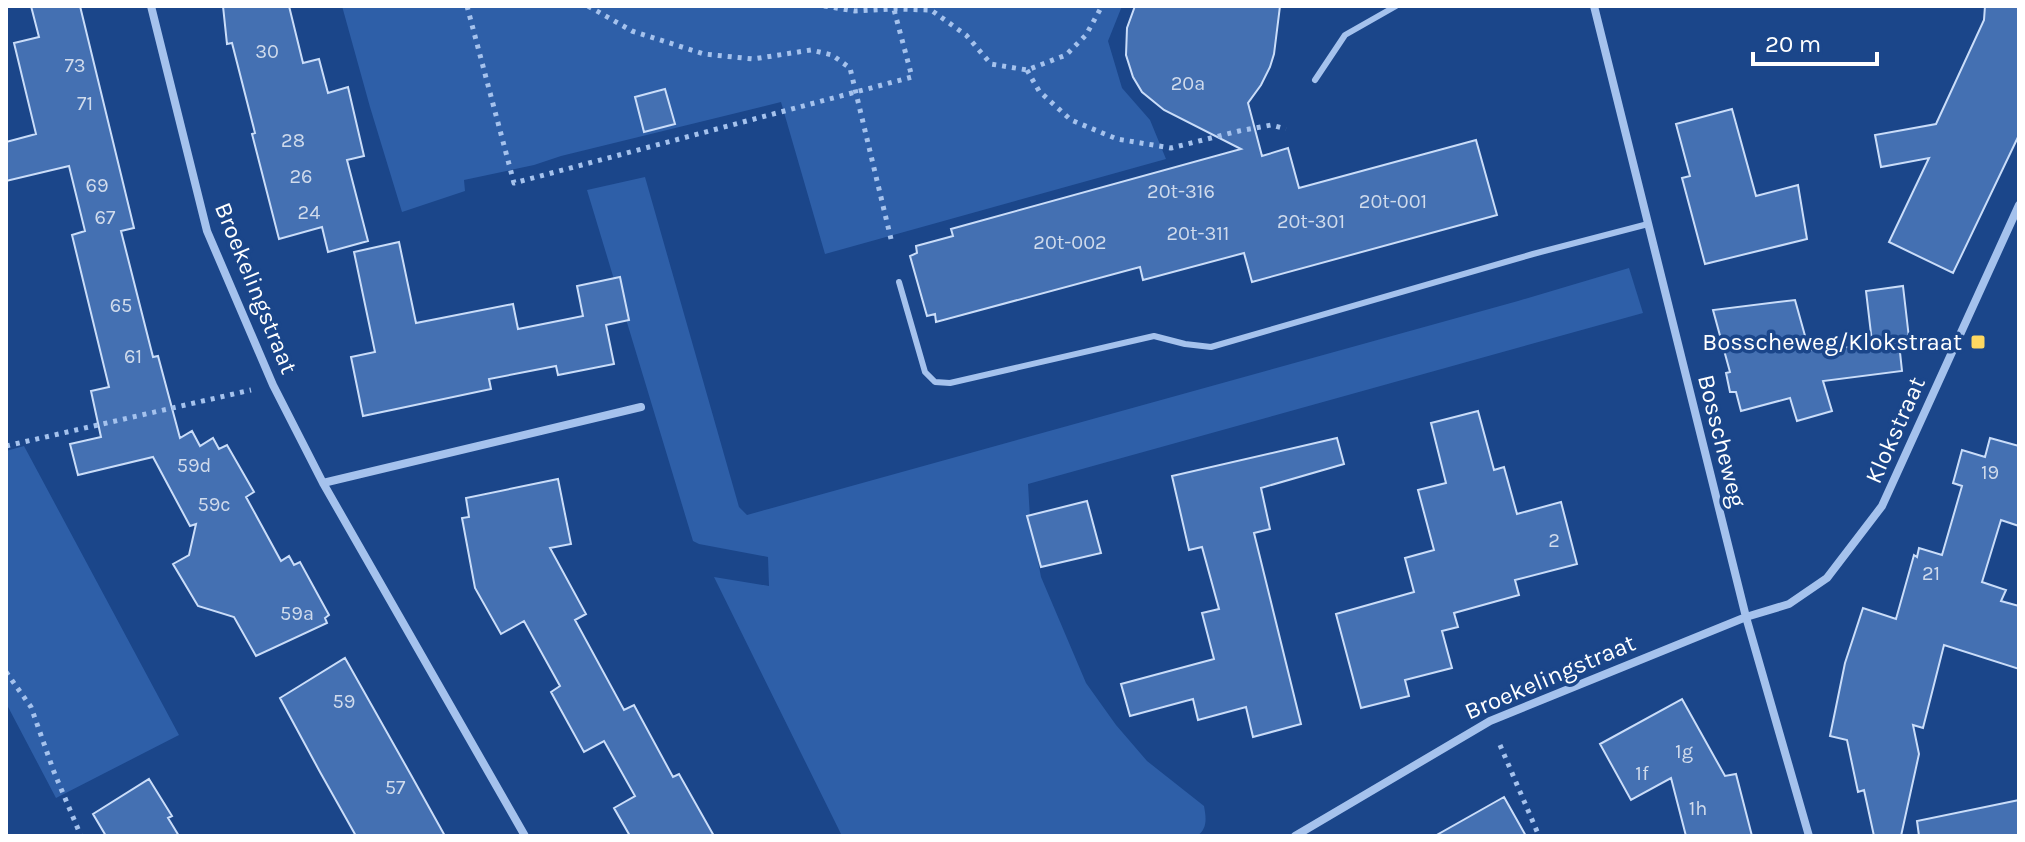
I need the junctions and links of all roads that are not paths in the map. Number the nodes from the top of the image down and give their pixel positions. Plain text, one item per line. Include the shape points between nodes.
1 (151, 6) edge
2 (1396, 6) edge
3 (1594, 6) edge
4 (1315, 80) dead end
5 (2019, 206) edge
6 (1648, 224) junction
7 (899, 282) dead end
8 (641, 407) dead end
9 (323, 483) junction
10 (1746, 617) junction
11 (525, 836) edge
12 (1295, 836) edge
13 (1809, 836) edge

1 - 9 street, Broekelingstraat via 207,231 273,385
2 - 4 lane via 1345,35
3 - 6 street, Bosscheweg
5 - 10 street, Klokstraat via 1882,506 1827,578 1789,604
6 - 7 lane via 1211,347 1154,336 950,383 935,382 925,372
6 - 10 street, Bosscheweg
8 - 9 street
9 - 11 street, Broekelingstraat
10 - 12 street, Broekelingstraat via 1490,721
10 - 13 street, Bosscheweg

